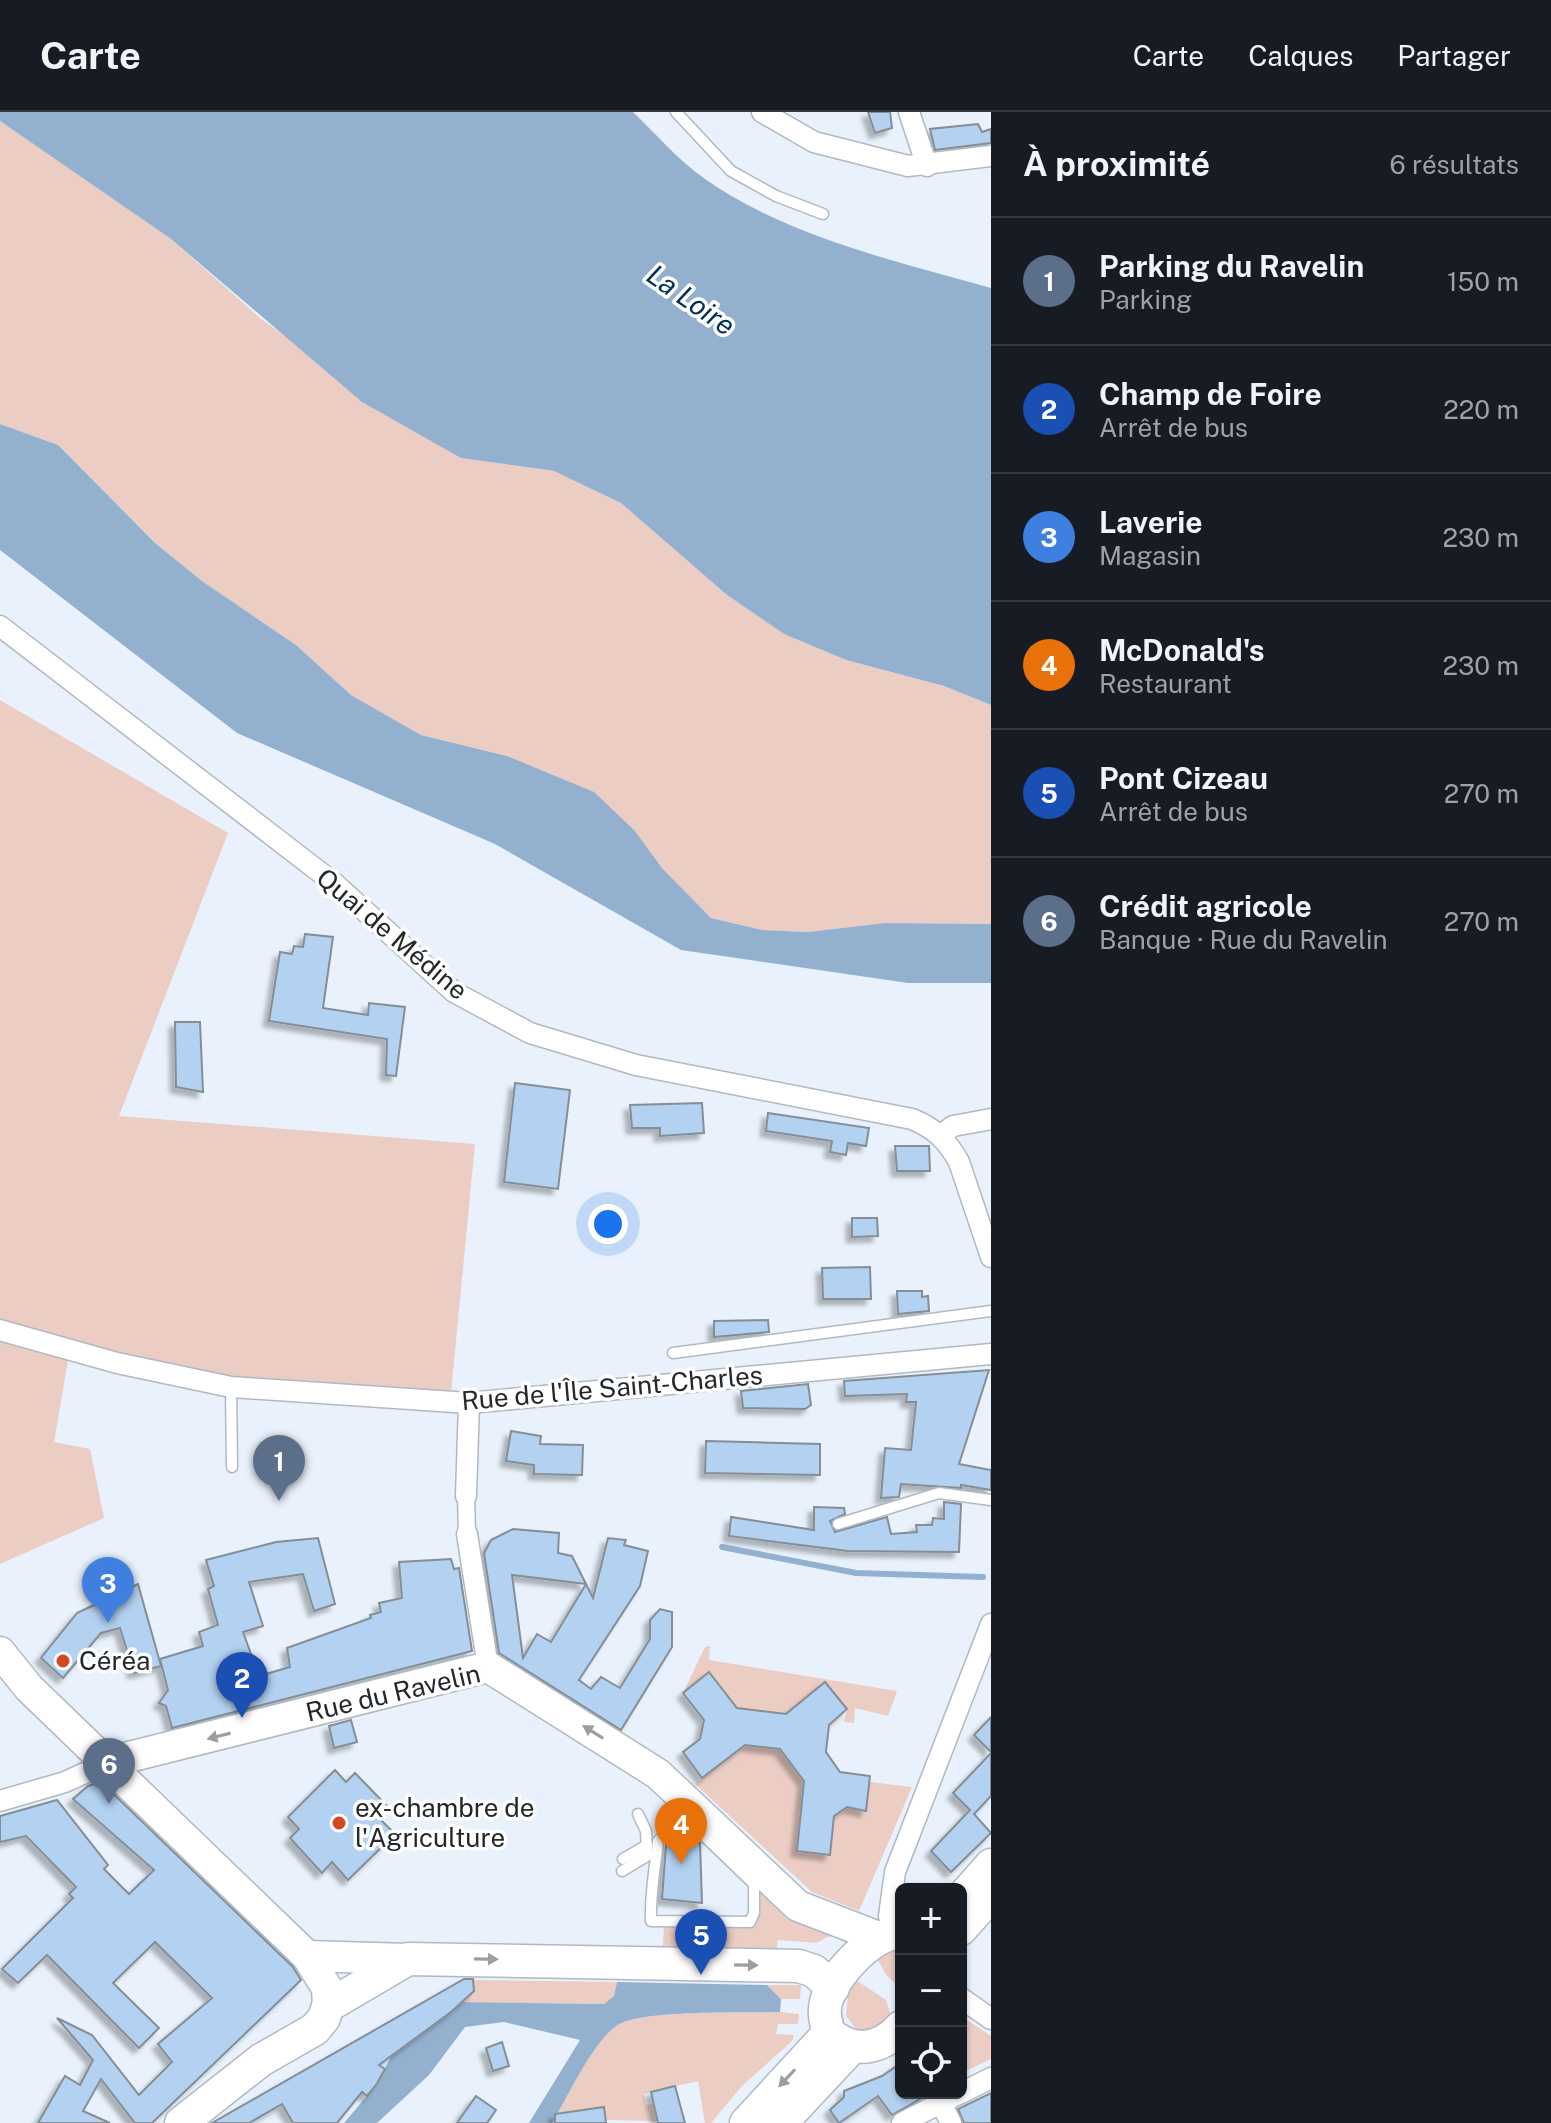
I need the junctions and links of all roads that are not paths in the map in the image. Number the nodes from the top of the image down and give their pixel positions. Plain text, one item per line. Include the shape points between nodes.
1 (676, 112) edge
2 (762, 112) edge
3 (909, 112) edge
4 (991, 156) edge
5 (927, 166) junction
6 (823, 214) dead end
7 (0, 626) edge
8 (991, 1119) edge
9 (941, 1135) junction
10 (991, 1257) edge
11 (991, 1311) edge
12 (0, 1330) edge
13 (673, 1353) dead end
14 (991, 1354) edge
15 (231, 1387) junction
16 (469, 1403) junction
17 (232, 1467) dead end
18 (466, 1496) joint
19 (991, 1500) edge
20 (838, 1524) dead end
21 (467, 1534) joint
22 (991, 1624) edge
23 (0, 1652) edge
24 (488, 1667) junction
25 (0, 1673) edge
26 (29, 1688) junction
27 (164, 1750) junction
28 (109, 1762) junction
29 (144, 1795) junction
30 (0, 1801) edge
31 (638, 1814) dead end
32 (647, 1845) junction
33 (623, 1859) dead end
34 (991, 1865) edge
35 (622, 1871) dead end
36 (754, 1884) joint
37 (967, 1892) edge
38 (991, 1895) edge
39 (967, 1922) edge
40 (892, 1934) edge
41 (307, 1956) junction
42 (408, 1959) junction
43 (833, 1988) junction
44 (967, 2002) edge
45 (328, 2006) junction
46 (991, 2019) edge
47 (895, 2039) edge
48 (840, 2040) junction
49 (991, 2078) edge
50 (967, 2090) edge
51 (938, 2099) edge
52 (939, 2099) edge
53 (181, 2123) edge
54 (746, 2123) edge
55 (781, 2123) edge
56 (902, 2123) edge
57 (951, 2123) edge

1 - 6 lane via 731,171
2 - 5 street via 814,142
3 - 5 street
4 - 5 street
7 - 9 street, Quai de Médine via 334,883 454,992 530,1033 636,1065 912,1119
8 - 9 street via 953,1126
9 - 10 street via 959,1162
11 - 13 lane
12 - 15 street, Rue de l'Île Saint-Charles via 117,1363
14 - 16 street, Rue de l'Île Saint-Charles
15 - 16 street, Rue de l'Île Saint-Charles
15 - 17 lane
16 - 18 street
18 - 21 street
19 - 20 lane via 939,1493
21 - 24 street
22 - 40 street via 895,1872
23 - 26 main road
24 -> 27 main road, Rue du Ravelin
40 -> 24 main road, Rue du Ravelin via 798,1906 658,1774
25 - 26 main road
26 - 28 main road
27 - 28 main road, Rue du Ravelin
27 - 29 main road
28 - 29 main road
28 - 30 street via 65,1782
29 - 41 main road
31 - 32 lane
32 - 33 lane
32 - 35 lane via 647,1856
34 - 37 main road
36 - 36 lane via 701,1833 668,1832 658,1845 651,1878 651,1921 746,1924 753,1918
38 - 39 main road
40 - 43 main road via 854,1960
41 - 42 main road
41 - 45 main road via 327,1988
42 -> 43 main road via 799,1966
42 - 45 main road
43 - 48 main road via 824,2017
44 - 46 street
45 - 53 main road via 315,2029 261,2060
47 - 48 main road via 871,2047
48 -> 54 main road
48 - 55 main road
49 - 50 street
51 - 56 street
52 - 57 street

